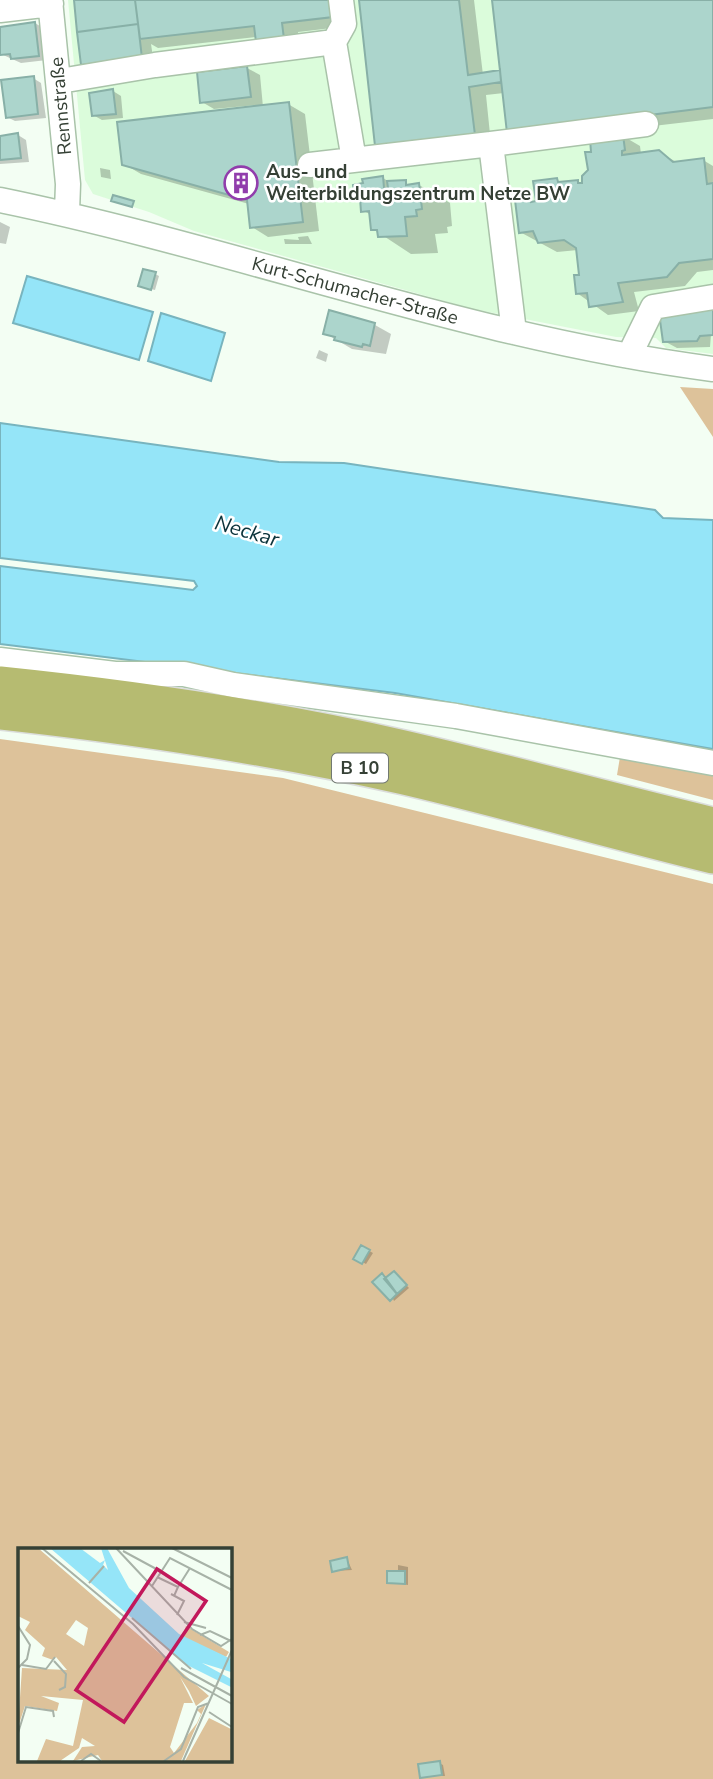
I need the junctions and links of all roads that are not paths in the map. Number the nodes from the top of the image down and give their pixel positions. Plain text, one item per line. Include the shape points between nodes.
1 (341, 0) edge
2 (51, 2) edge
3 (0, 10) edge
4 (334, 42) junction
5 (60, 81) junction
6 (646, 124) dead end
7 (491, 144) junction
8 (354, 160) junction
9 (310, 165) dead end
10 (0, 200) edge
11 (67, 212) junction
12 (713, 297) edge
13 (514, 332) junction
14 (629, 356) junction
15 (713, 369) edge
16 (0, 660) edge
17 (0, 684) edge
18 (0, 712) edge
19 (713, 763) edge
20 (607, 799) junction
21 (713, 811) edge
22 (713, 825) edge
23 (713, 856) edge

1 - 4 street via 344,24
2 - 3 street
2 - 5 street, Rennstraße
4 - 5 street
4 - 8 street
5 - 11 street, Rennstraße
6 - 7 street
7 - 8 street
7 - 13 street
8 - 9 street
10 - 11 street, Kurt-Schumacher-Straße
11 - 13 street, Kurt-Schumacher-Straße
12 - 14 street via 653,307
13 - 14 street, Kurt-Schumacher-Straße
14 - 15 street, Kurt-Schumacher-Straße
16 - 19 street via 115,674 184,674 456,716
17 - 20 highway, B 10 via 314,729
18 - 23 highway, B 10 via 129,727 311,758 404,777
20 - 21 highway
20 - 22 highway, B 10

